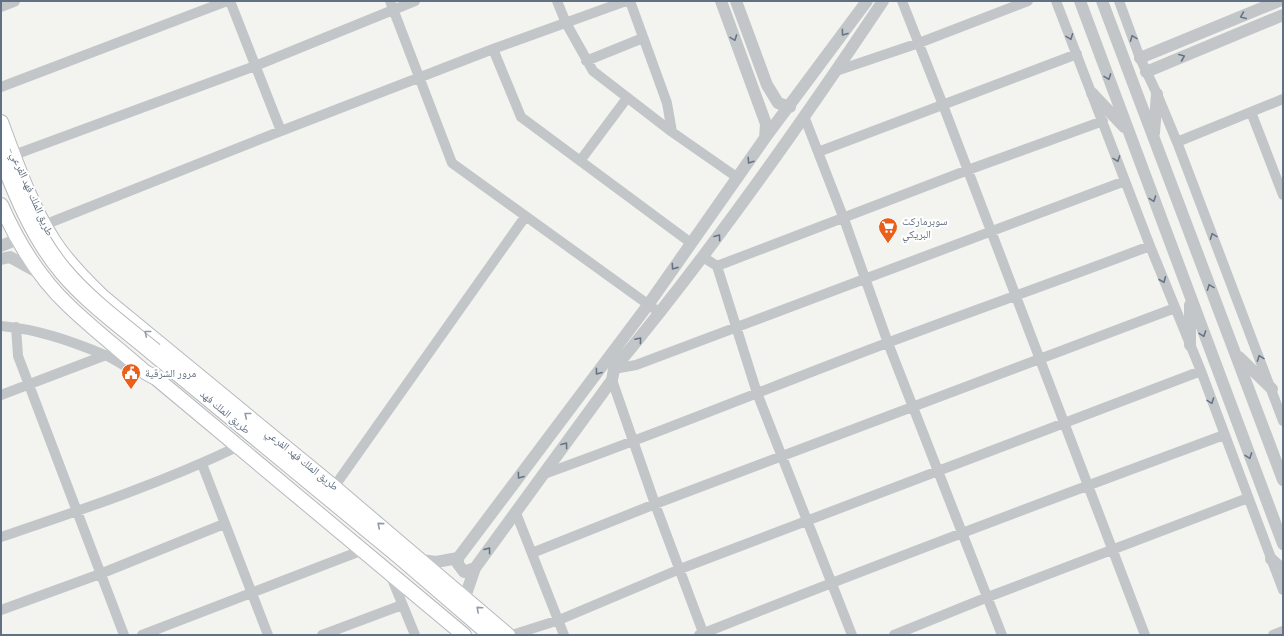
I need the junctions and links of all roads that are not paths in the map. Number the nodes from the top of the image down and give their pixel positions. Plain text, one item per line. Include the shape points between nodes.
1 (14, 1) edge
2 (228, 1) edge
3 (415, 1) edge
4 (557, 1) edge
5 (626, 1) edge
6 (630, 1) edge
7 (721, 1) edge
8 (736, 1) edge
9 (866, 1) edge
10 (883, 1) edge
11 (902, 1) edge
12 (1028, 1) edge
13 (1056, 1) edge
14 (1080, 1) edge
15 (1102, 1) edge
16 (1119, 1) edge
17 (1279, 1) edge
18 (392, 5) edge
19 (1, 6) edge
20 (1283, 15) edge
21 (566, 23) junction
22 (644, 38) junction
23 (919, 44) junction
24 (493, 49) junction
25 (1077, 54) junction
26 (1140, 58) junction
27 (586, 61) junction
28 (255, 66) junction
29 (836, 71) junction
30 (1146, 72) junction
31 (418, 78) junction
32 (1, 87) edge
33 (1092, 93) junction
34 (772, 94) junction
35 (1158, 94) junction
36 (627, 98) junction
37 (1283, 99) edge
38 (758, 104) junction
39 (943, 104) junction
40 (790, 107) junction
41 (1251, 112) junction
42 (804, 116) junction
43 (1, 122) edge
44 (1103, 122) junction
45 (281, 131) junction
46 (1128, 131) junction
47 (672, 132) junction
48 (1153, 136) junction
49 (765, 138) junction
50 (1177, 142) junction
51 (818, 152) junction
52 (8, 154) edge
53 (580, 161) junction
54 (968, 170) junction
55 (1, 177) edge
56 (738, 178) junction
57 (1124, 181) junction
58 (1281, 182) edge
59 (1283, 196) edge
60 (1, 205) edge
61 (525, 217) junction
62 (844, 219) junction
63 (44, 224) junction
64 (991, 232) junction
65 (18, 238) junction
66 (691, 243) junction
67 (1, 246) edge
68 (1150, 246) junction
69 (703, 257) junction
70 (1, 259) edge
71 (717, 266) junction
72 (42, 275) junction
73 (865, 279) junction
74 (1016, 297) junction
75 (1190, 298) junction
76 (648, 305) junction
77 (1175, 308) junction
78 (660, 313) junction
79 (1, 326) edge
80 (16, 327) junction
81 (735, 327) junction
82 (888, 343) junction
83 (1190, 345) junction
84 (1235, 353) junction
85 (106, 355) junction
86 (1039, 358) junction
87 (149, 361) junction
88 (1201, 372) junction
89 (613, 375) junction
90 (29, 386) junction
91 (1272, 390) junction
92 (757, 393) junction
93 (1, 395) edge
94 (913, 407) junction
95 (1282, 415) edge
96 (1064, 422) junction
97 (1224, 435) junction
98 (633, 442) junction
99 (239, 446) junction
100 (782, 456) junction
101 (202, 464) junction
102 (938, 470) junction
103 (544, 474) junction
104 (1283, 480) edge
105 (1088, 486) junction
106 (334, 487) junction
107 (1248, 498) junction
108 (655, 504) junction
109 (77, 512) junction
110 (516, 513) junction
111 (807, 520) junction
112 (224, 524) junction
113 (961, 532) junction
114 (1, 537) edge
115 (1283, 544) edge
116 (1112, 549) junction
117 (363, 550) junction
118 (532, 552) junction
119 (458, 558) junction
120 (1271, 559) junction
121 (421, 560) junction
122 (475, 568) junction
123 (680, 569) junction
124 (388, 570) junction
125 (1283, 570) edge
126 (100, 574) junction
127 (832, 585) junction
128 (1283, 590) edge
129 (251, 593) junction
130 (465, 597) junction
131 (988, 597) junction
132 (402, 605) junction
133 (1, 610) edge
134 (559, 620) junction
135 (1283, 632) edge
136 (702, 634) edge
137 (124, 635) edge
138 (142, 635) edge
139 (268, 635) edge
140 (322, 635) edge
141 (415, 635) edge
142 (464, 635) edge
143 (479, 635) edge
144 (493, 635) edge
145 (508, 635) edge
146 (512, 635) edge
147 (564, 635) edge
148 (852, 635) edge
149 (894, 635) edge
150 (1002, 635) edge
151 (1145, 635) edge
152 (1273, 635) edge

1 - 19 street
2 - 28 street
2 - 32 street
3 - 18 street
4 - 21 street
5 - 21 street
6 - 22 street
7 -> 38 street
8 - 34 street
9 -> 40 street
10 - 29 street
11 - 23 street
12 - 23 street
13 -> 25 street
14 -> 46 street
15 - 48 street
26 -> 16 street
17 -> 26 street
18 - 28 street
18 - 31 street
30 -> 20 street
21 - 24 street
21 - 27 street
22 - 27 street
22 - 47 street via 667,103
23 - 29 street
23 - 39 street
24 - 31 street
24 - 53 street via 521,117
25 - 33 street
25 - 39 street
26 - 30 street
27 - 36 street via 593,71
28 - 45 street
28 - 52 street
29 - 42 street
30 - 35 street
31 - 45 street
31 - 61 street via 452,163
33 - 44 street
33 - 46 street
34 - 38 street via 770,103
34 - 40 street via 778,103
35 - 48 street
35 - 50 street
36 - 47 street
36 - 53 street
37 - 41 street
38 - 49 street via 766,124
39 - 51 street
39 - 54 street
40 - 49 street
41 - 50 street
41 - 58 street
42 - 51 street
69 -> 42 street
43 - 52 main road, طريق الملك فهد الفرعي
44 - 54 street
44 -> 57 street
45 - 63 street
46 -> 75 street
47 - 56 street
84 -> 48 street
49 -> 56 street
91 -> 50 street
51 - 62 street
52 - 63 main road, طريق الملك فهد الفرعي
52 - 87 highway, طريق الملك فهد, bridge via 21,203 55,260
53 - 66 street
54 - 62 street
54 - 64 street
55 - 87 highway, طريق الملك فهد via 30,242 51,271 87,310
56 - 66 street
57 - 64 street
57 - 68 street
58 - 59 street
60 - 65 main road
61 - 76 street
61 - 106 street
62 - 71 street
62 - 73 street
63 - 65 main road
106 -> 63 main road, طريق الملك فهد الفرعي via 104,298 68,261
64 - 73 street
64 - 74 street
65 - 67 street
65 - 72 main road
66 -> 76 street
68 - 74 street
68 -> 77 street
69 - 71 street
69 - 78 street
70 - 72 street via 10,257
71 - 81 street
72 - 87 main road via 68,306
73 - 81 street
73 - 82 street
74 - 82 street
74 - 86 street
75 - 83 street
75 -> 115 street
76 - 78 street
76 -> 119 street
77 - 83 street
77 - 86 street
89 -> 78 street
79 - 80 street
80 - 85 street via 39,331
80 - 90 street via 18,356
81 - 89 street
81 - 92 street
82 - 92 street
82 - 94 street
83 - 88 street
84 - 91 street
84 - 104 street
85 - 87 street via 136,372
85 - 90 street
86 - 94 street
86 - 96 street
87 - 99 main road via 156,378
87 - 143 highway, طريق الملك فهد
87 - 144 highway, طريق الملك فهد via 400,555
88 - 96 street
88 -> 97 street
89 - 98 street
103 -> 89 street
90 - 93 street
90 - 109 street
91 - 95 street
92 - 98 street
92 - 100 street
94 - 100 street
94 - 102 street
96 - 102 street
96 - 105 street
97 - 105 street
97 - 107 street
98 - 103 street
98 - 108 street
99 - 101 street
99 - 117 main road
100 - 108 street
100 - 111 street
101 - 109 street
101 - 112 street
102 - 111 street
102 - 113 street
103 - 110 street
105 - 113 street
105 - 116 street
121 -> 106 main road, طريق الملك فهد الفرعي
107 - 116 street
107 - 120 street
108 - 118 street
108 - 123 street
109 - 114 street
109 - 126 street
110 - 118 street
122 -> 110 street
111 - 123 street
111 - 127 street
112 - 126 street
112 - 129 street
113 - 127 street
113 - 131 street
116 - 131 street
116 - 151 street
117 - 124 main road
117 - 129 street
118 - 134 street
119 - 121 street via 436,562
119 - 122 street via 458,564 464,572
120 - 125 street
120 - 128 street
121 - 130 main road, طريق الملك فهد الفرعي
122 - 130 street
123 - 134 street
123 - 136 street
124 - 132 street
124 - 142 main road
126 - 133 street
126 - 137 street
127 - 136 street
127 - 148 street
129 - 138 street
129 - 139 street
145 -> 130 main road, طريق الملك فهد الفرعي
131 - 149 street
131 - 150 street
132 - 140 street
132 - 141 street
134 - 146 street
134 - 147 street
135 - 152 street

